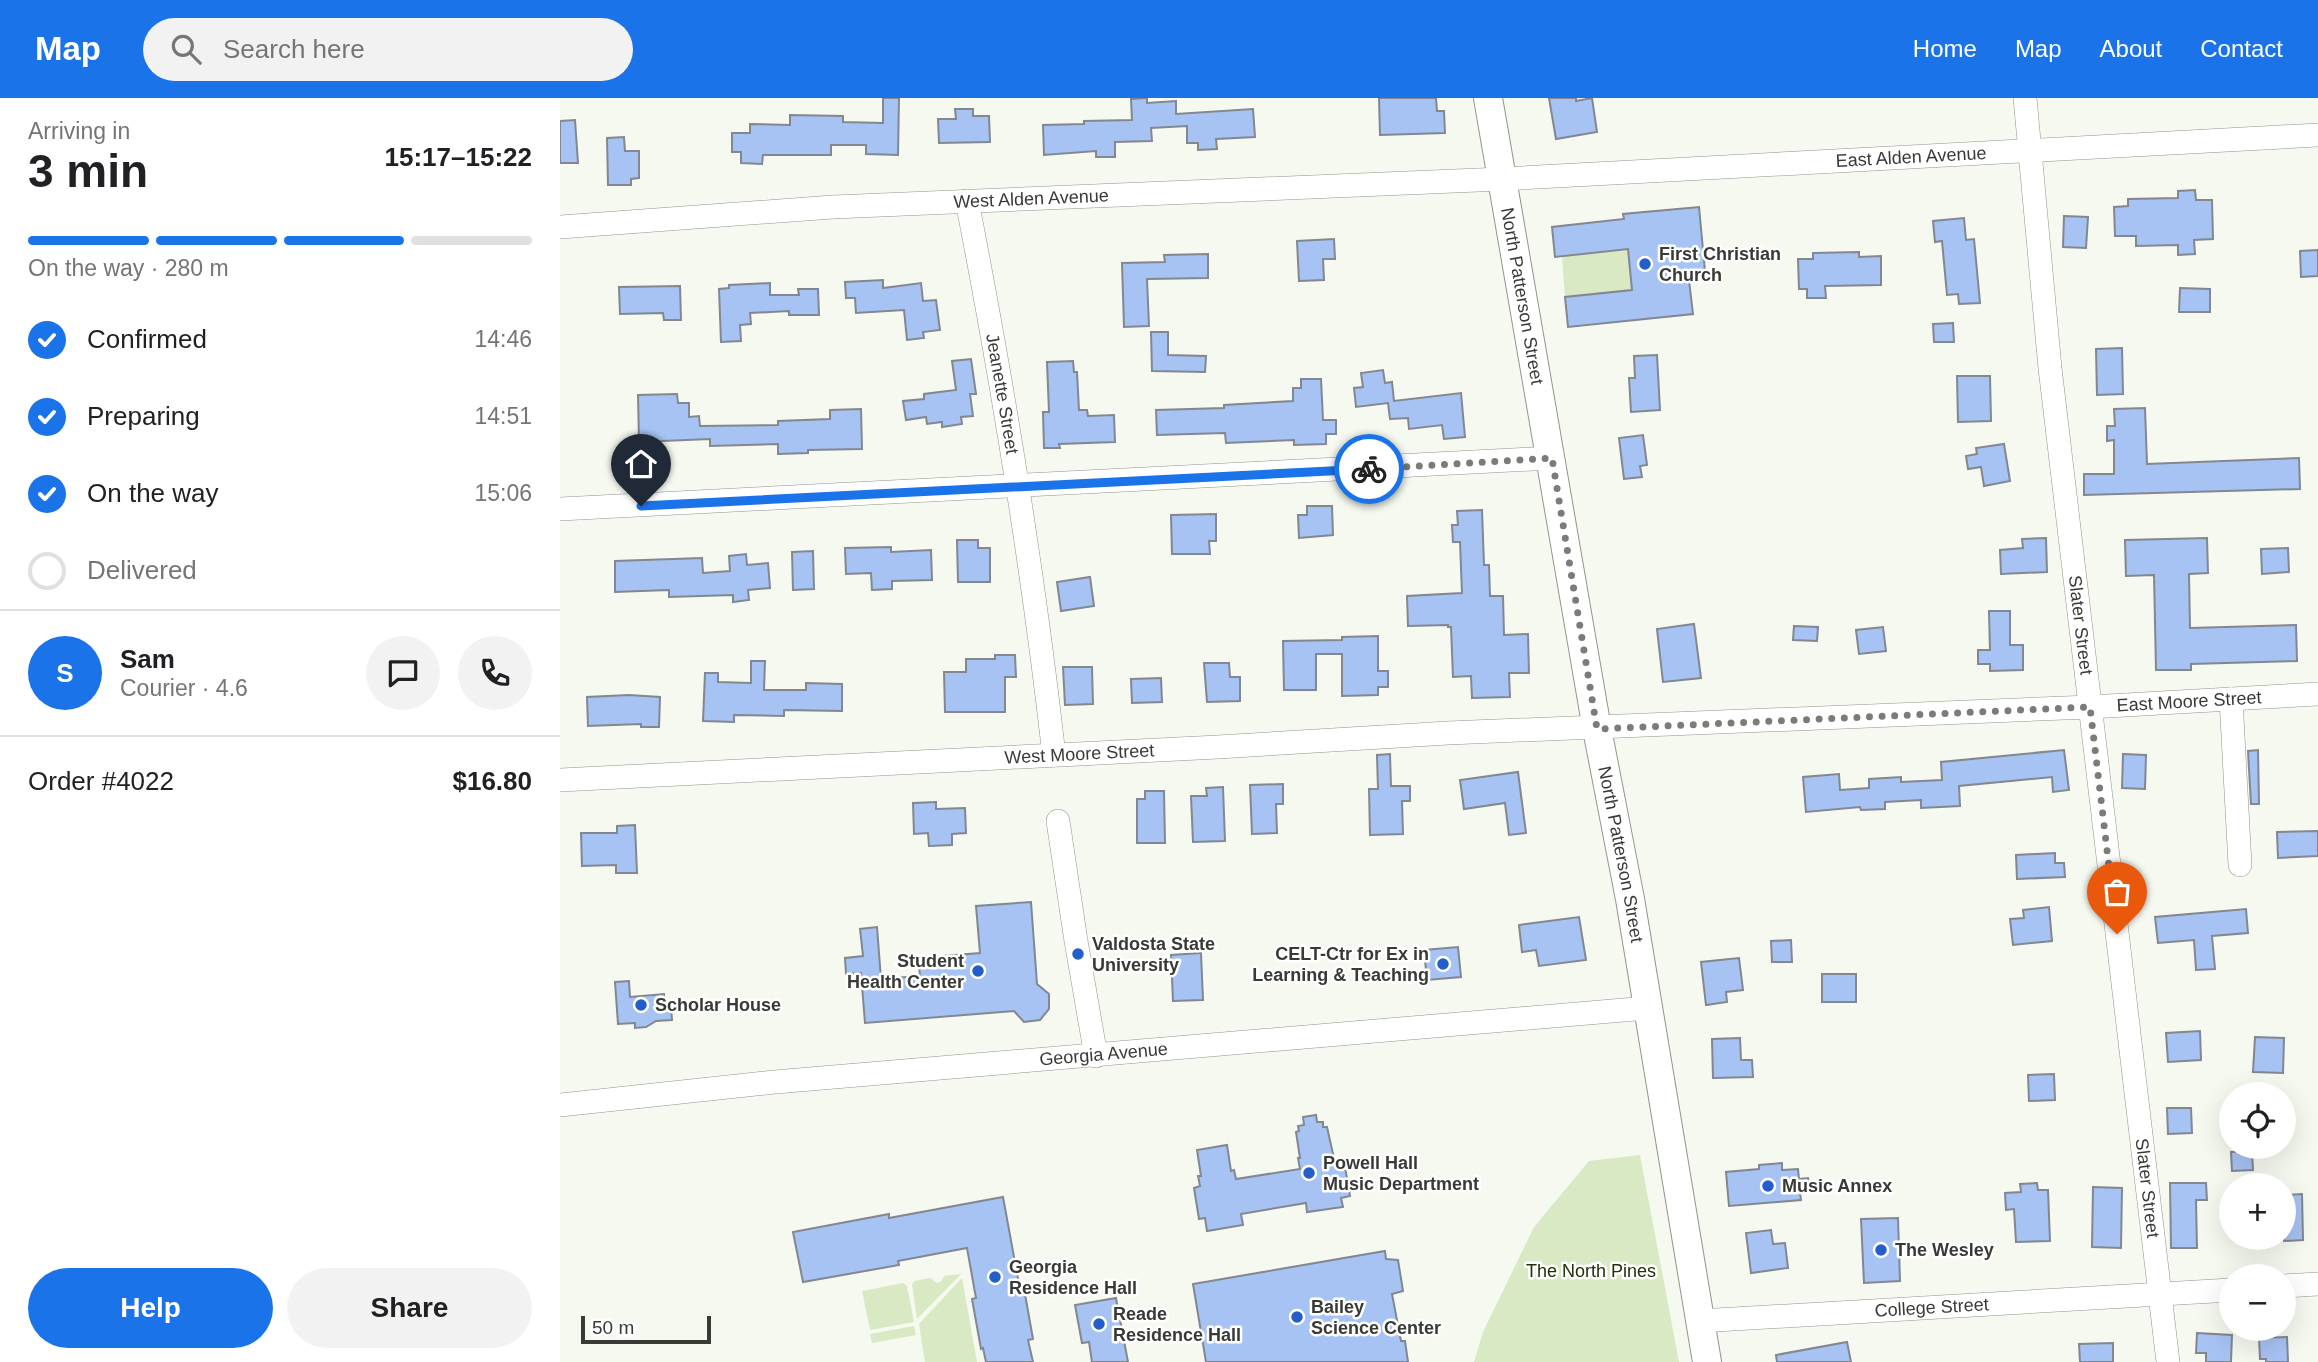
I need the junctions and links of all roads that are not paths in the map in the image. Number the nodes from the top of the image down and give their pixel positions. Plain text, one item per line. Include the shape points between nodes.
1 (1488, 98) edge
2 (2025, 98) edge
3 (2318, 135) edge
4 (2030, 149) junction
5 (1502, 178) junction
6 (967, 201) junction
7 (560, 227) edge
8 (1552, 458) junction
9 (1019, 485) junction
10 (560, 509) edge
11 (2318, 694) edge
12 (2231, 699) junction
13 (2090, 707) junction
14 (1597, 729) junction
15 (1054, 755) junction
16 (560, 780) edge
17 (1058, 821) dead end
18 (2240, 865) dead end
19 (1647, 1009) junction
20 (1096, 1056) junction
21 (560, 1105) edge
22 (2318, 1283) edge
23 (2296, 1285) edge
24 (2219, 1291) edge
25 (2162, 1295) junction
26 (1699, 1321) junction
27 (1707, 1362) edge
28 (2168, 1362) edge

1 - 5 main road, North Patterson Street
2 - 4 street, Slater Street
3 - 4 street, East Alden Avenue
4 - 5 street, East Alden Avenue
4 - 13 street, Slater Street via 2050,368
5 - 6 street, West Alden Avenue
5 - 8 main road, North Patterson Street
6 - 7 street, West Alden Avenue
6 - 9 street, Jeanette Street
8 - 9 street
8 - 14 main road, North Patterson Street
9 - 10 street
9 - 15 street, Jeanette Street
11 - 12 street, East Moore Street
12 - 13 street, East Moore Street
12 - 18 street
13 - 14 street, East Moore Street
13 - 25 street, Slater Street
14 - 15 street, West Moore Street
14 - 19 main road, North Patterson Street
15 - 16 street, West Moore Street
17 - 20 street
19 - 20 street, Georgia Avenue
19 - 26 main road, North Patterson Street
20 - 21 street, Georgia Avenue
22 - 23 street
24 - 25 street, College Street
25 - 26 street, College Street
25 - 28 street, Slater Street
26 - 27 main road, North Patterson Street

